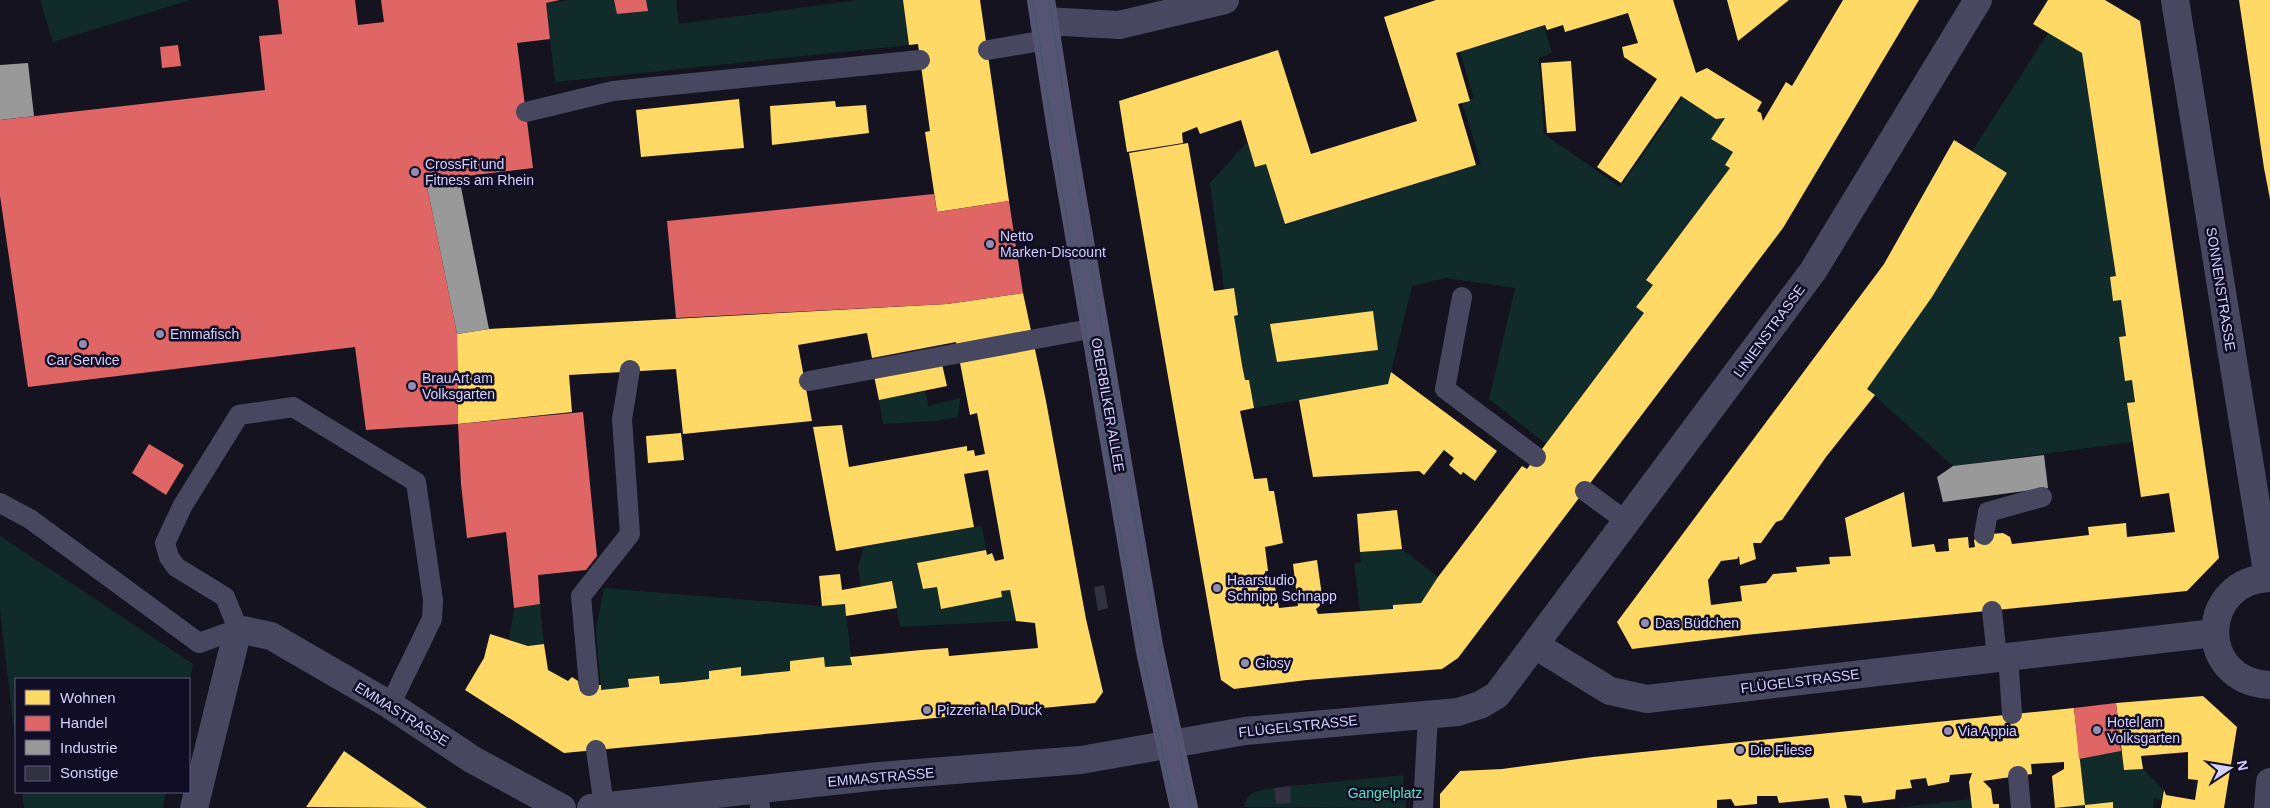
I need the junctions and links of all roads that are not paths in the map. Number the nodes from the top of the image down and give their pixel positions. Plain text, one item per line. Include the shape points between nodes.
1 (1225, 0) edge
2 (1978, 0) edge
3 (2175, 0) edge
4 (1044, 21) edge
5 (988, 50) dead end
6 (920, 60) dead end
7 (526, 112) dead end
8 (1462, 297) dead end
9 (1094, 328) junction
10 (630, 370) dead end
11 (809, 381) dead end
12 (1536, 457) dead end
13 (1585, 491) dead end
14 (2042, 498) dead end
15 (0, 503) edge
16 (1626, 522) junction
17 (1984, 535) dead end
18 (2269, 578) edge
19 (1992, 611) dead end
20 (238, 629) junction
21 (2214, 633) junction
22 (1535, 645) junction
23 (2003, 656) junction
24 (2270, 685) edge
25 (590, 686) dead end
26 (390, 704) junction
27 (2012, 714) dead end
28 (1428, 715) junction
29 (1170, 744) junction
30 (596, 750) dead end
31 (2018, 776) dead end
32 (2270, 782) edge
33 (747, 799) edge
34 (597, 807) edge
35 (194, 808) edge
36 (562, 808) edge
37 (1184, 808) edge
38 (1423, 808) edge
39 (2022, 808) edge
40 (2268, 808) edge

1 - 4 street via 1118,25
2 - 16 street, LINIENSTRASSE via 1813,271
3 - 18 street, SONNENSTRASSE
4 - 5 lane
4 - 9 main road, OBERBILKER ALLEE
6 - 7 lane via 613,91
8 - 12 lane via 1445,389
9 - 11 lane
9 - 29 main road, OBERBILKER ALLEE via 1150,651
10 - 25 lane via 622,419 630,534 581,596
13 - 16 lane
14 - 17 lane via 1988,512
15 - 20 lane via 30,519 199,643
16 - 22 street, LINIENSTRASSE
18 - 21 street, SONNENSTRASSE via 2246,583 2231,593 2217,614
19 - 23 lane
20 - 26 street, EMMASTRASSE via 271,636
20 - 26 lane via 225,597 176,567 165,543 183,505 239,415 293,407 416,482 433,600 432,619
20 - 35 street
21 - 23 street, FLÜGELSTRASSE
21 - 24 street via 2219,654 2233,672 2254,684
22 - 23 street, FLÜGELSTRASSE via 1610,691 1648,700
22 - 28 street, FLÜGELSTRASSE via 1498,695 1458,712
23 - 27 lane
26 - 36 street, EMMASTRASSE via 473,760
28 - 29 street, FLÜGELSTRASSE via 1245,731
28 - 38 lane
29 - 33 street, EMMASTRASSE via 1081,760 879,776
29 - 37 main road, OBERBILKER ALLEE
30 - 34 lane
31 - 39 lane
32 - 40 street
33 - 34 street, EMMASTRASSE

